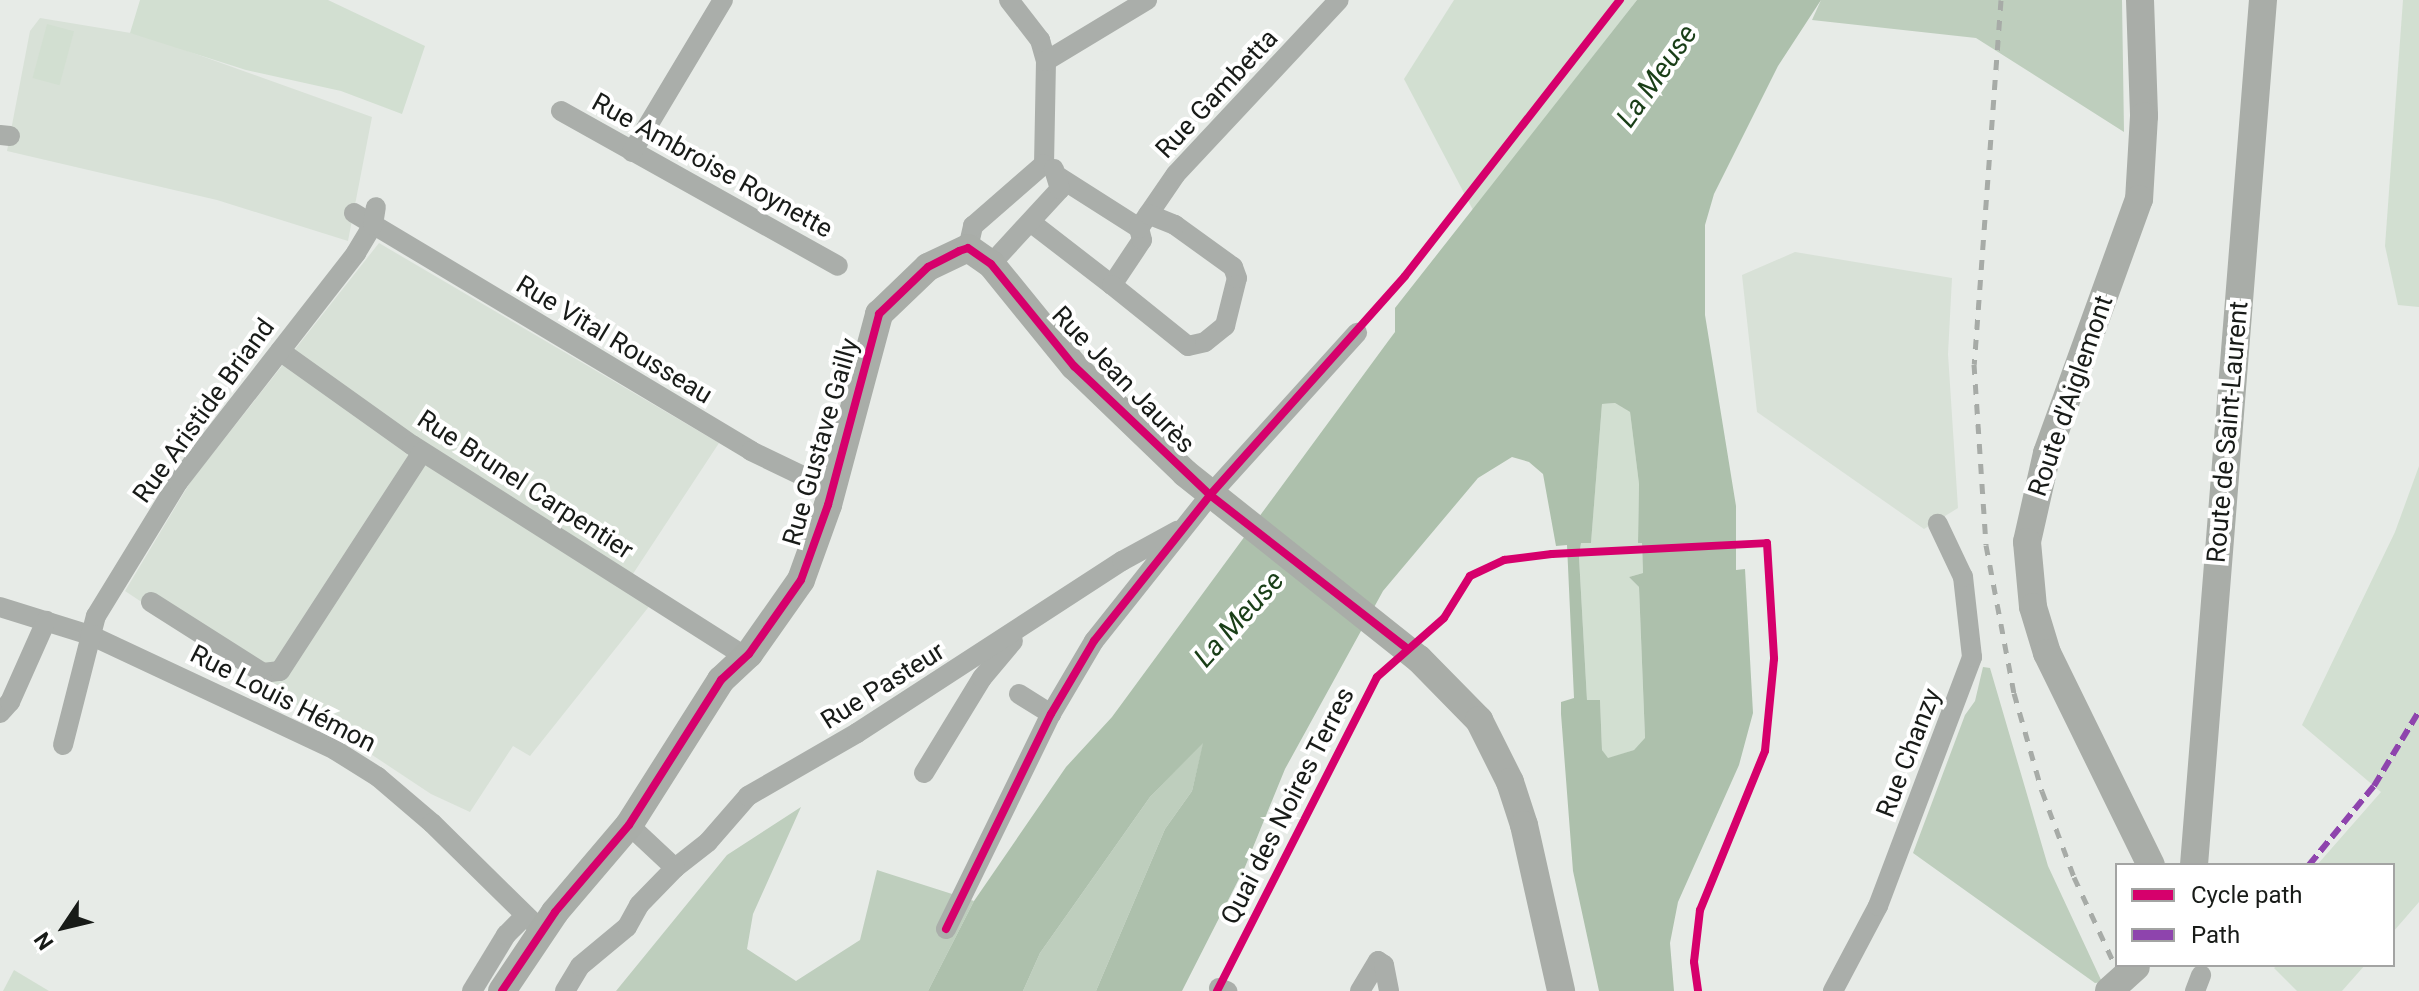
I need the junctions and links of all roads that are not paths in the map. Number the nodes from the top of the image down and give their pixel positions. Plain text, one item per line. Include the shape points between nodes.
1 (723, 0) edge
2 (1009, 0) edge
3 (1147, 0) edge
4 (1339, 0) edge
5 (2140, 0) edge
6 (2263, 0) edge
7 (1046, 61) junction
8 (561, 111) dead end
9 (632, 152) junction
10 (1052, 170) junction
11 (354, 213) dead end
12 (375, 216) junction
13 (1144, 221) junction
14 (1033, 224) junction
15 (980, 255) junction
16 (838, 266) dead end
17 (1112, 285) junction
18 (1357, 333) dead end
19 (280, 351) junction
20 (422, 452) junction
21 (832, 490) junction
22 (1218, 502) junction
23 (1938, 524) dead end
24 (1184, 527) junction
25 (151, 602) dead end
26 (0, 607) edge
27 (46, 621) junction
28 (1024, 629) junction
29 (90, 635) junction
30 (746, 657) junction
31 (1019, 694) dead end
32 (0, 713) edge
33 (1051, 714) junction
34 (63, 745) dead end
35 (924, 773) dead end
36 (629, 825) junction
37 (2150, 863) edge
38 (2194, 863) edge
39 (675, 868) junction
40 (533, 924) junction
41 (946, 929) dead end
42 (2136, 967) edge
43 (472, 991) edge
44 (502, 991) edge
45 (565, 991) edge
46 (1360, 991) edge
47 (1389, 991) edge
48 (1561, 991) edge
49 (1833, 991) edge
50 (2109, 991) edge

1 - 9 street
2 - 7 street via 1040,40
3 - 7 street
4 - 13 street, Rue Gambetta via 1176,174
5 - 37 street, Route d'Aiglemont via 2144,116 2139,199 2047,453 2027,542 2033,607 2047,653
6 - 38 street, Route de Saint-Laurent
7 - 10 street
8 - 9 street, Rue Ambroise Roynette
9 - 16 street, Rue Ambroise Roynette
10 - 13 street
10 - 14 street via 1060,189
10 - 15 street via 973,226
11 - 12 street, Rue Vital Rousseau
12 - 19 street, Rue Aristide Briand
12 - 21 street, Rue Vital Rousseau via 751,451
13 - 17 street, Rue Gambetta via 1142,240
13 - 17 street via 1175,225 1233,267 1237,278 1225,326 1205,342 1188,346
14 - 15 street
14 - 17 street
15 - 21 street, Rue Gustave Gailly via 928,267 879,314
15 - 22 street, Rue Jean Jaurès via 1074,366
18 - 22 street
19 - 20 street, Rue Brunel Carpentier
19 - 29 street, Rue Aristide Briand via 178,482
20 - 25 street via 280,671 263,673
20 - 30 street, Rue Brunel Carpentier
21 - 30 street, Rue Gustave Gailly via 801,580
22 - 24 street
22 - 48 street, Rue Jean Jaurès via 1419,659 1479,720 1510,782
23 - 49 street, Rue Chanzy via 1963,577 1972,657 1878,906
24 - 28 street, Rue Pasteur via 1122,561
24 - 33 street via 1094,641
26 - 27 street, Rue Louis Hémon
27 - 29 street, Rue Louis Hémon
27 - 32 street via 10,702
28 - 35 street via 982,678
28 - 39 street, Rue Pasteur via 748,796 708,842
29 - 34 street, Rue Aristide Briand
29 - 40 street, Rue Louis Hémon via 289,727 378,777
30 - 36 street, Rue Gustave Gailly via 721,680
31 - 33 street
33 - 41 street
36 - 39 street
36 - 40 street, Rue Gustave Gailly
39 - 45 street, Rue Pasteur via 639,905 627,927 580,966
40 - 43 street, Rue Gustave Gailly via 498,949
40 - 44 street, Rue Gustave Gailly
42 - 50 street, bridge
46 - 47 street via 1378,961 1384,965

